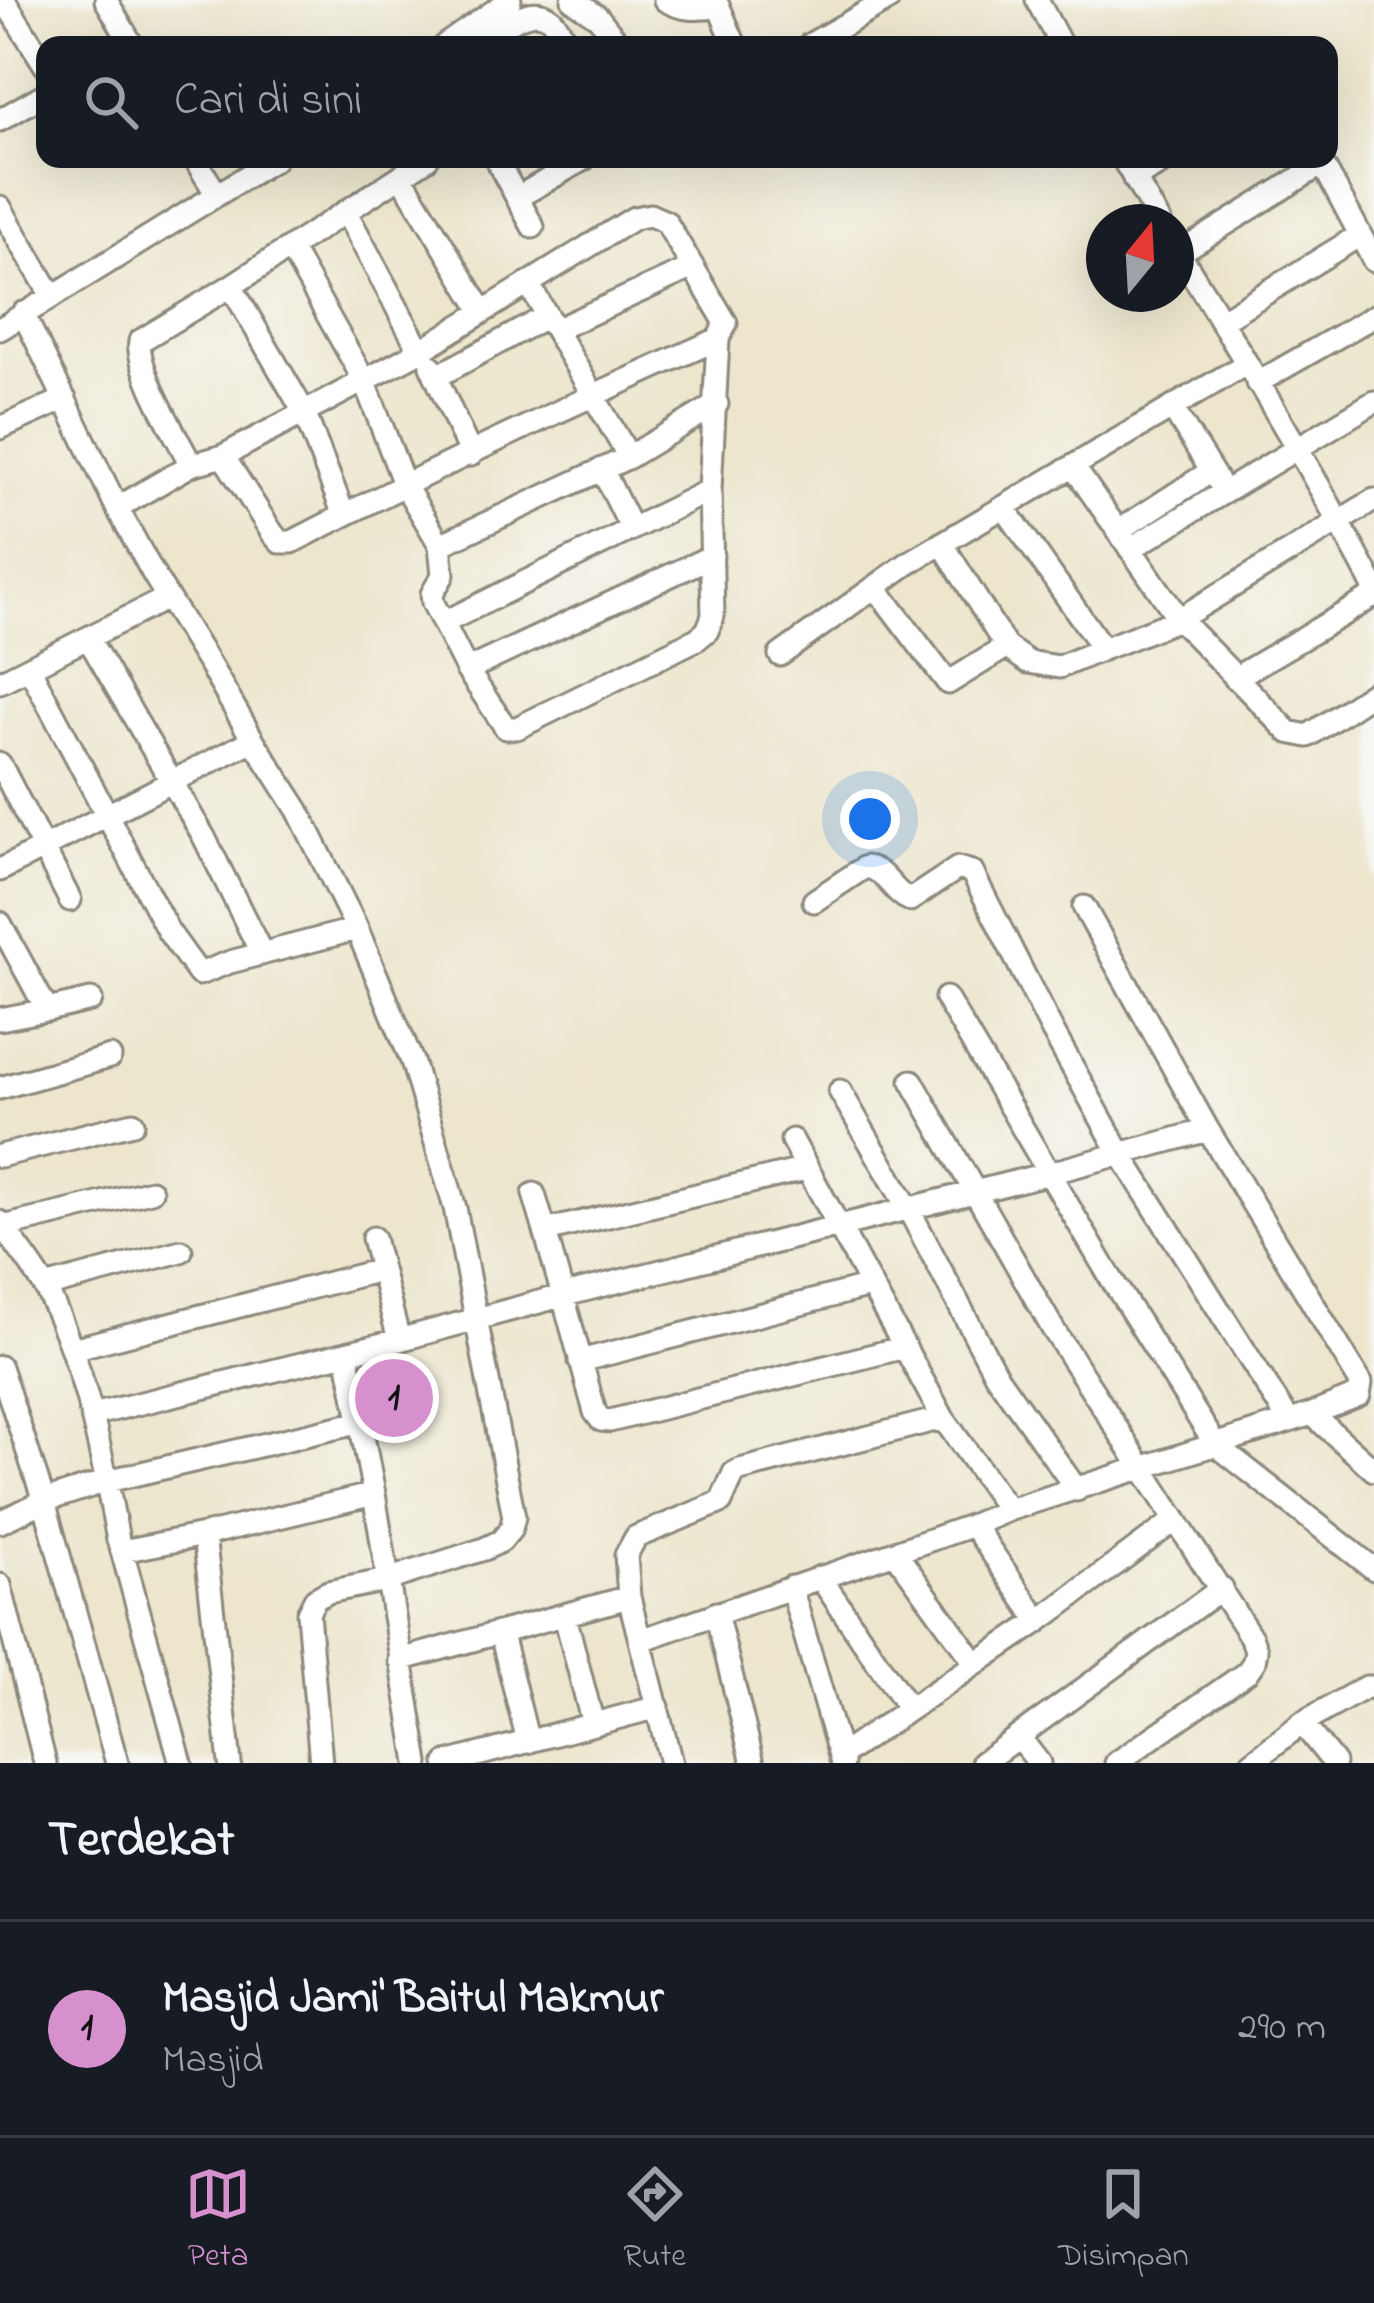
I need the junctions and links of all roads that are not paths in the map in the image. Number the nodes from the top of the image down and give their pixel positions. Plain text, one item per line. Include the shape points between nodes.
1 (4, 0) edge
2 (106, 0) edge
3 (510, 0) edge
4 (572, 0) edge
5 (665, 0) edge
6 (888, 0) edge
7 (1037, 0) edge
8 (718, 4) edge
9 (861, 7) edge
10 (125, 36) edge
11 (458, 36) edge
12 (492, 36) edge
13 (562, 36) edge
14 (613, 36) edge
15 (731, 36) edge
16 (821, 36) edge
17 (1056, 36) edge
18 (36, 51) edge
19 (36, 99) edge
20 (0, 120) edge
21 (201, 168) edge
22 (261, 168) edge
23 (413, 168) edge
24 (501, 168) edge
25 (568, 168) edge
26 (1311, 168) edge
27 (1324, 168) edge
28 (1129, 169) edge
29 (400, 176) junction
30 (218, 195) junction
31 (518, 197) junction
32 (1149, 204) edge
33 (0, 207) edge
34 (346, 212) junction
35 (533, 227) dead end
36 (1360, 235) junction
37 (1194, 240) edge
38 (290, 248) junction
39 (1374, 261) edge
40 (693, 268) junction
41 (1194, 275) edge
42 (528, 284) junction
43 (231, 286) junction
44 (52, 296) junction
45 (482, 310) junction
46 (23, 313) junction
47 (1374, 316) edge
48 (1222, 320) junction
49 (551, 323) junction
50 (0, 329) edge
51 (718, 339) junction
52 (421, 350) junction
53 (1251, 373) junction
54 (436, 376) junction
55 (364, 380) junction
56 (592, 395) junction
57 (65, 399) junction
58 (1374, 402) edge
59 (716, 404) junction
60 (1173, 409) junction
61 (304, 412) junction
62 (0, 428) edge
63 (1296, 451) junction
64 (471, 455) junction
65 (223, 456) junction
66 (629, 457) junction
67 (191, 465) junction
68 (1072, 466) junction
69 (602, 470) junction
70 (1211, 470) junction
71 (404, 484) junction
72 (710, 490) junction
73 (1225, 492) junction
74 (1374, 500) edge
75 (1004, 507) junction
76 (117, 508) junction
77 (344, 515) junction
78 (1340, 522) junction
79 (632, 528) junction
80 (1124, 540) junction
81 (942, 543) junction
82 (440, 545) junction
83 (712, 556) junction
84 (1374, 587) edge
85 (876, 588) junction
86 (1374, 596) edge
87 (167, 598) junction
88 (1179, 620) junction
89 (442, 623) junction
90 (88, 638) junction
91 (1006, 647) junction
92 (1103, 650) junction
93 (780, 655) dead end
94 (30, 668) junction
95 (467, 670) junction
96 (1235, 678) junction
97 (0, 682) edge
98 (1374, 692) edge
99 (253, 740) junction
100 (0, 764) edge
101 (172, 782) junction
102 (107, 814) junction
103 (43, 848) junction
104 (0, 870) edge
105 (70, 900) dead end
106 (814, 901) dead end
107 (1084, 907) dead end
108 (0, 923) edge
109 (357, 929) junction
110 (262, 954) junction
111 (946, 998) dead end
112 (91, 1000) dead end
113 (47, 1010) junction
114 (0, 1019) edge
115 (110, 1058) dead end
116 (912, 1082) dead end
117 (0, 1088) edge
118 (840, 1091) dead end
119 (133, 1123) dead end
120 (1208, 1130) junction
121 (791, 1140) dead end
122 (1120, 1153) junction
123 (0, 1156) edge
124 (806, 1169) junction
125 (1050, 1173) junction
126 (151, 1191) dead end
127 (976, 1191) junction
128 (534, 1194) dead end
129 (908, 1208) junction
130 (2, 1225) edge
131 (839, 1225) junction
132 (545, 1231) junction
133 (373, 1238) dead end
134 (181, 1251) dead end
135 (380, 1270) junction
136 (870, 1286) junction
137 (45, 1287) junction
138 (561, 1296) junction
139 (477, 1320) junction
140 (399, 1340) junction
141 (904, 1347) junction
142 (72, 1349) junction
143 (347, 1353) junction
144 (580, 1360) junction
145 (0, 1367) edge
146 (1312, 1414) junction
147 (92, 1415) junction
148 (8, 1417) edge
149 (943, 1418) junction
150 (362, 1421) junction
151 (1289, 1421) junction
152 (1215, 1444) junction
153 (1142, 1466) junction
154 (1374, 1470) edge
155 (107, 1481) junction
156 (1077, 1490) junction
157 (374, 1494) junction
158 (44, 1501) junction
159 (1008, 1510) junction
160 (1174, 1521) junction
161 (0, 1522) edge
162 (973, 1525) junction
163 (204, 1535) junction
164 (122, 1550) junction
165 (895, 1552) junction
166 (1374, 1569) edge
167 (820, 1577) junction
168 (387, 1580) junction
169 (0, 1585) edge
170 (791, 1587) junction
171 (1222, 1588) junction
172 (629, 1598) junction
173 (716, 1613) junction
174 (565, 1616) junction
175 (1039, 1621) junction
176 (501, 1634) junction
177 (641, 1640) junction
178 (400, 1660) junction
179 (976, 1664) junction
180 (1374, 1688) edge
181 (658, 1707) junction
182 (909, 1709) junction
183 (1302, 1723) junction
184 (593, 1724) junction
185 (1019, 1737) junction
186 (528, 1742) junction
187 (841, 1759) edge
188 (45, 1763) edge
189 (117, 1763) edge
190 (181, 1763) edge
191 (230, 1763) edge
192 (321, 1763) edge
193 (418, 1763) edge
194 (447, 1763) edge
195 (671, 1763) edge
196 (753, 1763) edge
197 (982, 1763) edge
198 (1039, 1763) edge
199 (1116, 1763) edge
200 (1251, 1763) edge
201 (1334, 1763) edge

1 - 18 street
2 - 10 street
3 - 11 street
4 - 14 street
5 - 8 street via 696,10
6 - 9 street
7 - 17 street
8 - 15 street
9 - 16 street
12 - 13 street via 534,13
19 - 20 street
21 - 30 street
22 - 30 street
23 - 29 street
24 - 31 street
25 - 31 street
26 - 37 street
27 - 36 street
28 - 32 street
29 - 34 street
29 - 45 street
30 - 44 street
31 - 35 street
33 - 44 street
34 - 38 street
34 - 52 street
36 - 39 street
36 - 48 street
38 - 43 street
38 - 55 street
40 - 42 street via 666,222 650,214
40 - 49 street
40 - 51 street via 726,323
41 - 48 street
42 - 45 street
42 - 49 street
43 - 61 street
43 - 67 street via 138,346
44 - 46 street
45 - 52 street
46 - 50 street
46 - 57 street
47 - 53 street
48 - 53 street
49 - 54 street
49 - 56 street
51 - 56 street
51 - 59 street
52 - 54 street
52 - 55 street
53 - 60 street
53 - 63 street
54 - 64 street
55 - 61 street
55 - 71 street
56 - 64 street
56 - 66 street
57 - 62 street
57 - 76 street
58 - 63 street
59 - 66 street
59 - 72 street
60 - 68 street
60 - 70 street
61 - 65 street
61 - 77 street
63 - 73 street
63 - 78 street
64 - 71 street
65 - 67 street
65 - 77 street via 280,542
66 - 69 street
67 - 76 street
68 - 75 street
68 - 80 street
69 - 79 street
69 - 82 street
70 - 73 street
70 - 80 street
71 - 77 street
71 - 82 street
72 - 79 street
72 - 83 street
73 - 80 street
74 - 78 street
75 - 81 street
75 - 92 street
76 - 87 street
78 - 84 street
78 - 88 street
79 - 89 street
80 - 88 street
81 - 85 street
81 - 91 street
82 - 89 street via 443,574 431,594
83 - 95 street
83 - 95 street via 707,631 517,728 506,728
85 - 91 street via 948,683
85 - 93 street
86 - 96 street
87 - 90 street
87 - 99 street
88 - 92 street
88 - 96 street
89 - 95 street
90 - 94 street
90 - 101 street
91 - 92 street via 1028,662 1059,667
94 - 97 street
94 - 102 street
96 - 98 street via 1298,736
99 - 101 street
99 - 109 street
100 - 103 street
101 - 102 street
101 - 110 street
102 - 103 street
102 - 110 street via 199,974
103 - 104 street
103 - 105 street
106 - 122 street via 865,867 910,900 958,868 972,872
107 - 120 street
108 - 113 street
109 - 110 street
109 - 139 street via 412,1060
111 - 125 street
112 - 113 street
113 - 114 street
115 - 117 street
116 - 127 street
118 - 129 street
119 - 123 street
120 - 122 street
120 - 146 street via 1361,1383 1359,1395
121 - 124 street
122 - 125 street
122 - 151 street
124 - 131 street
124 - 132 street
125 - 127 street
125 - 152 street
126 - 130 street
127 - 129 street
127 - 153 street
128 - 132 street
129 - 131 street
129 - 156 street via 996,1375
130 - 137 street
131 - 136 street
131 - 138 street
132 - 138 street
133 - 135 street
134 - 137 street
135 - 140 street
135 - 142 street
136 - 141 street
136 - 144 street
137 - 142 street
138 - 139 street
138 - 144 street
139 - 140 street
139 - 168 street via 511,1529 484,1549
140 - 143 street
141 - 144 street via 610,1421 595,1412
141 - 149 street
142 - 147 street
143 - 147 street
143 - 150 street
145 - 148 street
146 - 151 street
146 - 154 street
147 - 155 street
148 - 158 street
149 - 159 street
149 - 172 street via 734,1473 721,1502 636,1537 626,1555
150 - 155 street
150 - 157 street
151 - 152 street
152 - 153 street
152 - 166 street
153 - 156 street
153 - 160 street
155 - 158 street
155 - 164 street
156 - 159 street
157 - 163 street
157 - 168 street
158 - 161 street
158 - 189 street
159 - 162 street
160 - 171 street
160 - 175 street
162 - 165 street
162 - 175 street
163 - 164 street
163 - 191 street
164 - 190 street
165 - 167 street
165 - 179 street
167 - 170 street
167 - 182 street
168 - 178 street
168 - 192 street via 328,1592 308,1613
169 - 188 street
170 - 173 street
170 - 187 street
171 - 185 street
171 - 199 street via 1252,1639 1254,1662
172 - 174 street
172 - 177 street
173 - 177 street
173 - 196 street
174 - 176 street
174 - 184 street
175 - 179 street
176 - 178 street
176 - 186 street
177 - 181 street
178 - 193 street
179 - 182 street
180 - 183 street
181 - 184 street
181 - 195 street
182 - 187 street
183 - 200 street
183 - 201 street
184 - 186 street
185 - 197 street
185 - 198 street
186 - 194 street

